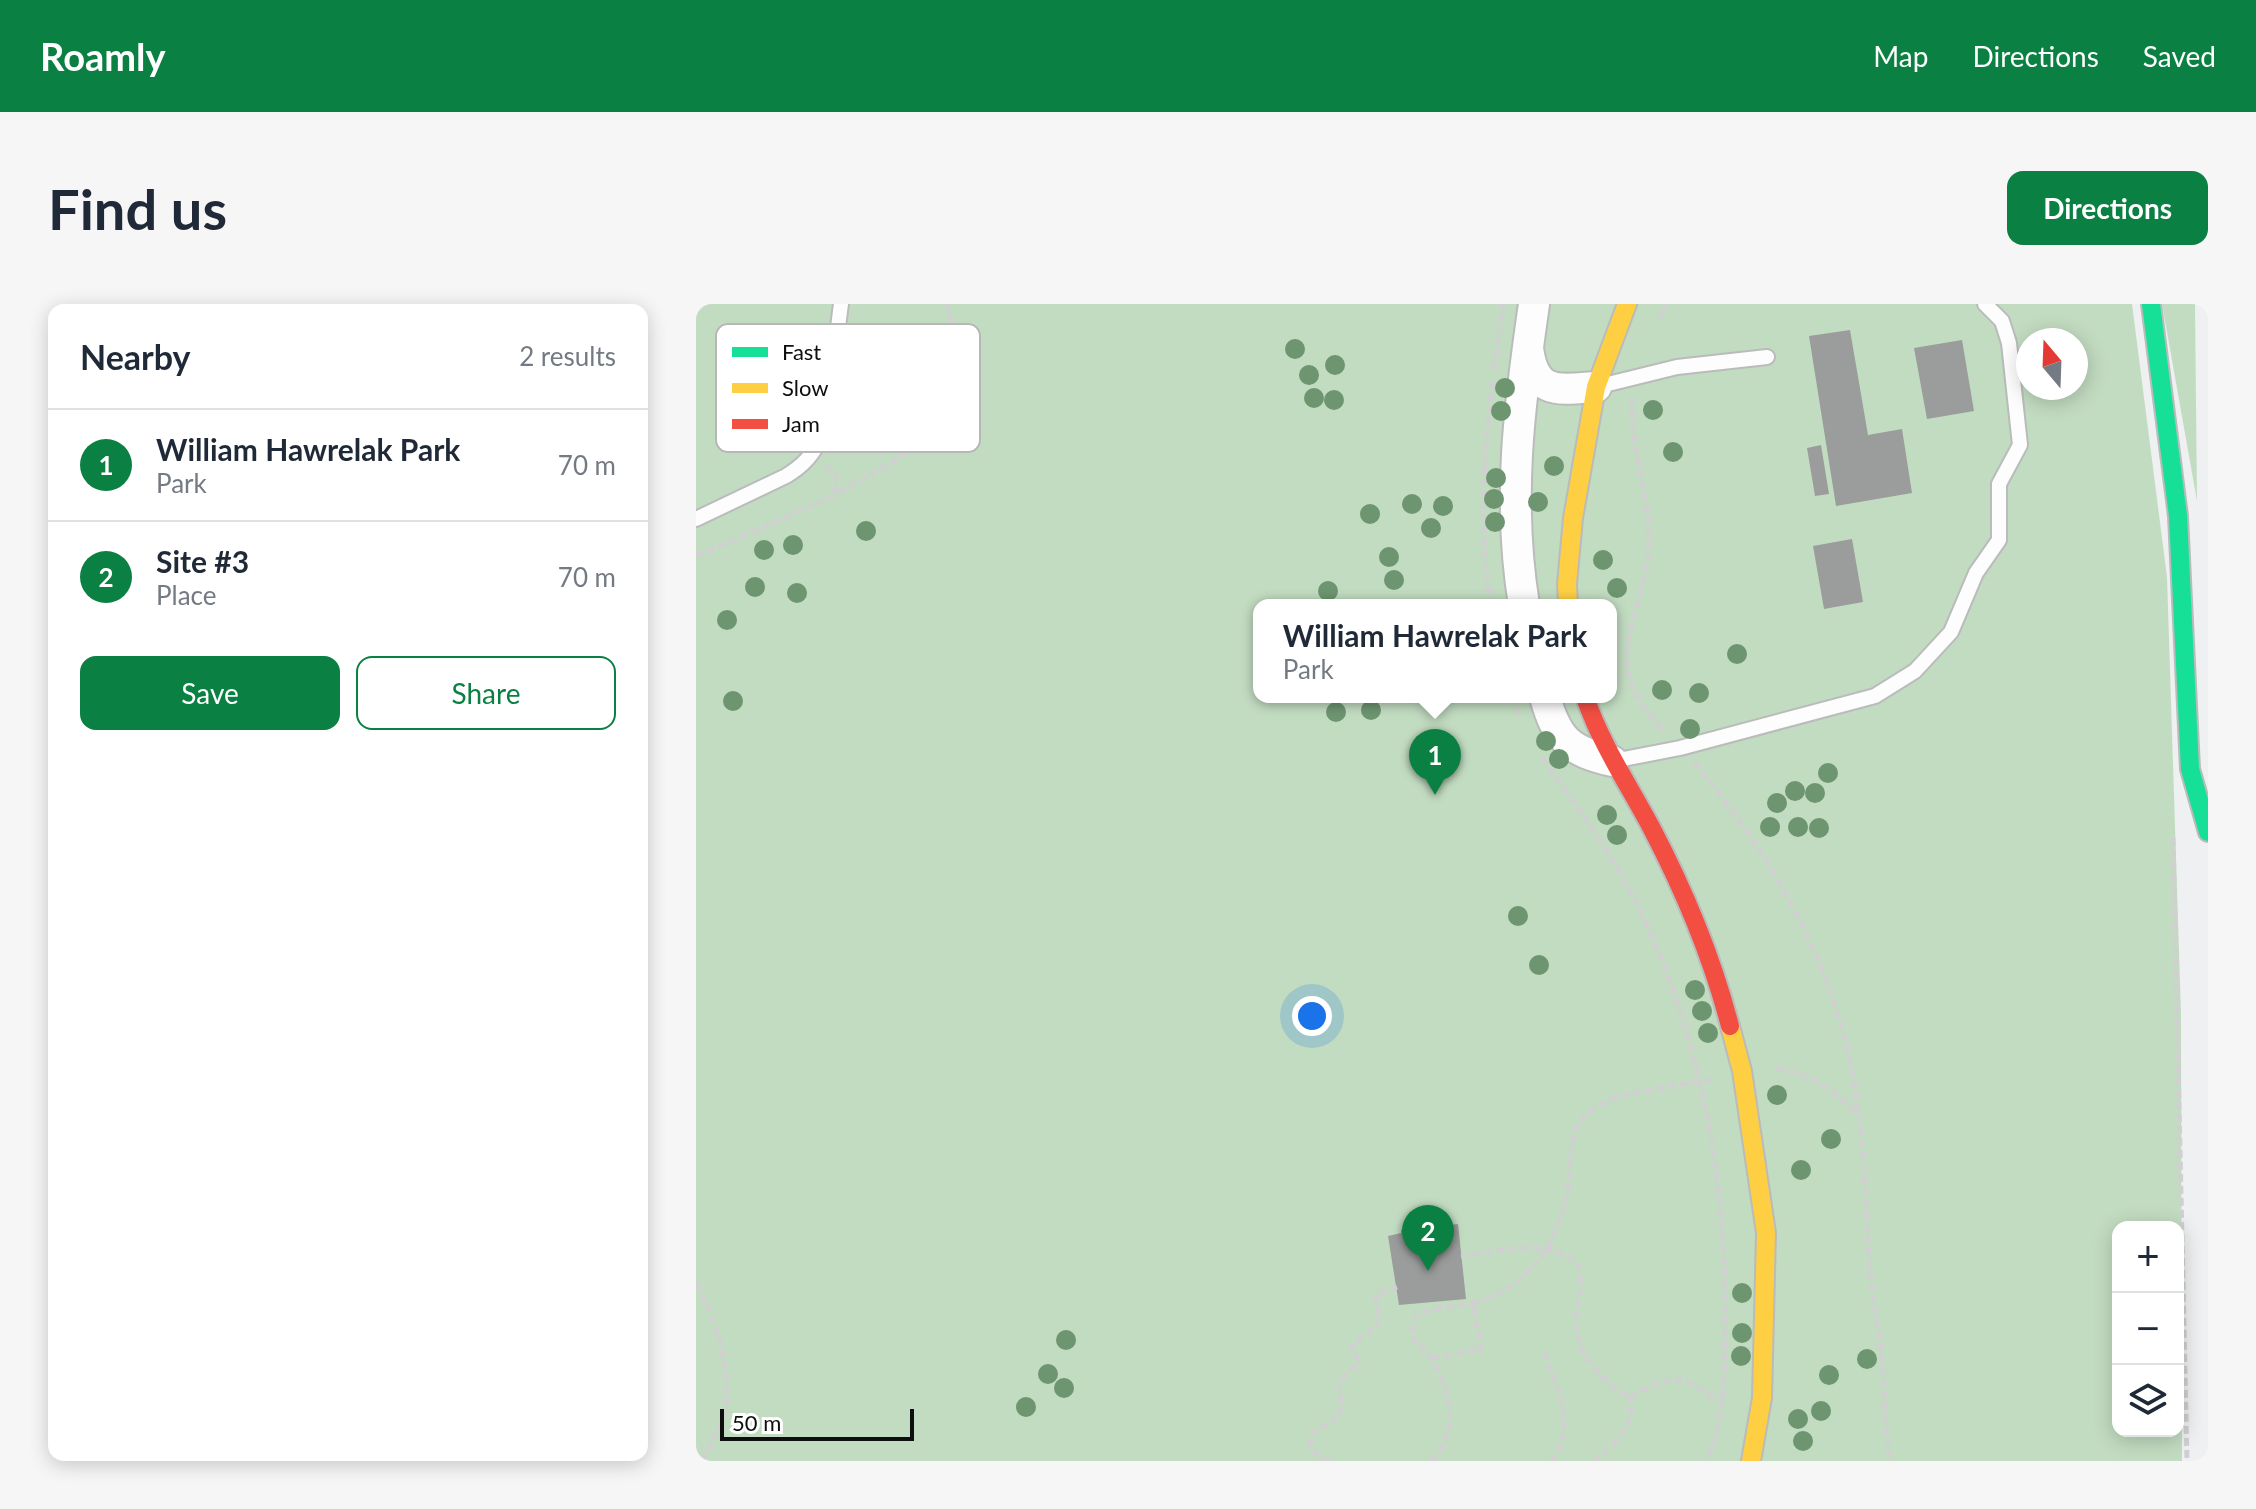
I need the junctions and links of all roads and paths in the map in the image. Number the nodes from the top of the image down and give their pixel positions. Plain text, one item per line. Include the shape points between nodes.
1 (841, 304) edge
2 (947, 304) edge
3 (1534, 304) edge
4 (1627, 304) edge
5 (1985, 304) edge
6 (2151, 304) edge
7 (838, 324) edge
8 (950, 324) edge
9 (1528, 346) junction
10 (1767, 357) dead end
11 (1596, 387) junction
12 (1633, 389) dead end
13 (812, 452) edge
14 (909, 452) edge
15 (810, 455) junction
16 (833, 494) junction
17 (696, 519) edge
18 (696, 556) edge
19 (1523, 599) edge
20 (1568, 599) edge
21 (1515, 703) edge
22 (1547, 703) edge
23 (1587, 703) edge
24 (1524, 727) dead end
25 (1670, 738) dead end
26 (1535, 748) dead end
27 (1689, 757) dead end
28 (1612, 761) junction
29 (2208, 832) edge
30 (2173, 834) dead end
31 (1764, 1069) dead end
32 (1712, 1079) dead end
33 (1698, 1082) junction
34 (1857, 1112) junction
35 (1548, 1249) junction
36 (1461, 1256) dead end
37 (696, 1283) edge
38 (1397, 1287) dead end
39 (1473, 1303) junction
40 (1544, 1352) dead end
41 (1432, 1358) junction
42 (1630, 1397) junction
43 (1721, 1400) junction
44 (1761, 1405) junction
45 (702, 1461) edge
46 (1330, 1461) edge
47 (1431, 1461) edge
48 (1552, 1461) edge
49 (1594, 1461) edge
50 (1705, 1461) edge
51 (1751, 1461) edge
52 (1890, 1461) edge
53 (2187, 1461) edge

1 - 7 lane
2 - 8 path
3 - 9 street
4 - 11 street
5 - 28 lane via 2002,321 2009,343 2020,445 1999,484 1999,540 1976,573 1951,632 1915,671 1875,696
6 - 29 street via 2178,516 2190,769
9 - 11 street via 1534,371 1546,386
9 - 19 street via 1514,485
10 - 11 lane via 1677,367
11 - 20 street via 1573,518
12 - 25 path via 1634,444 1649,542 1627,663 1636,697
13 - 15 lane
14 - 16 path
15 - 16 path via 835,473
15 - 17 lane via 786,476
16 - 18 path
21 - 24 path
22 - 28 street via 1568,744
23 - 28 street
26 - 33 path via 1599,837 1637,904 1665,967
27 - 34 path via 1769,863 1816,957 1850,1060
28 - 44 street via 1681,886 1723,1000 1742,1071 1766,1233
30 - 53 path
31 - 34 path via 1805,1074
32 - 33 path
33 - 35 path via 1608,1102 1586,1114 1573,1137 1564,1203
33 - 43 path via 1720,1190 1726,1291
34 - 52 path
35 - 36 path
35 - 39 path via 1500,1294
35 - 42 path via 1569,1258 1581,1275 1576,1325 1584,1352 1610,1385
37 - 45 path via 715,1326 726,1405
38 - 46 path via 1376,1295 1380,1321 1353,1343 1358,1360 1340,1380 1342,1407 1336,1418 1312,1434 1310,1445 1316,1454
39 - 41 path via 1481,1349
39 - 41 path via 1417,1314 1413,1337
40 - 48 path via 1565,1421
41 - 47 path via 1447,1394 1450,1420 1445,1443
42 - 43 path via 1658,1384 1681,1381
42 - 49 path via 1629,1424
43 - 44 path
43 - 50 path
44 - 51 street

